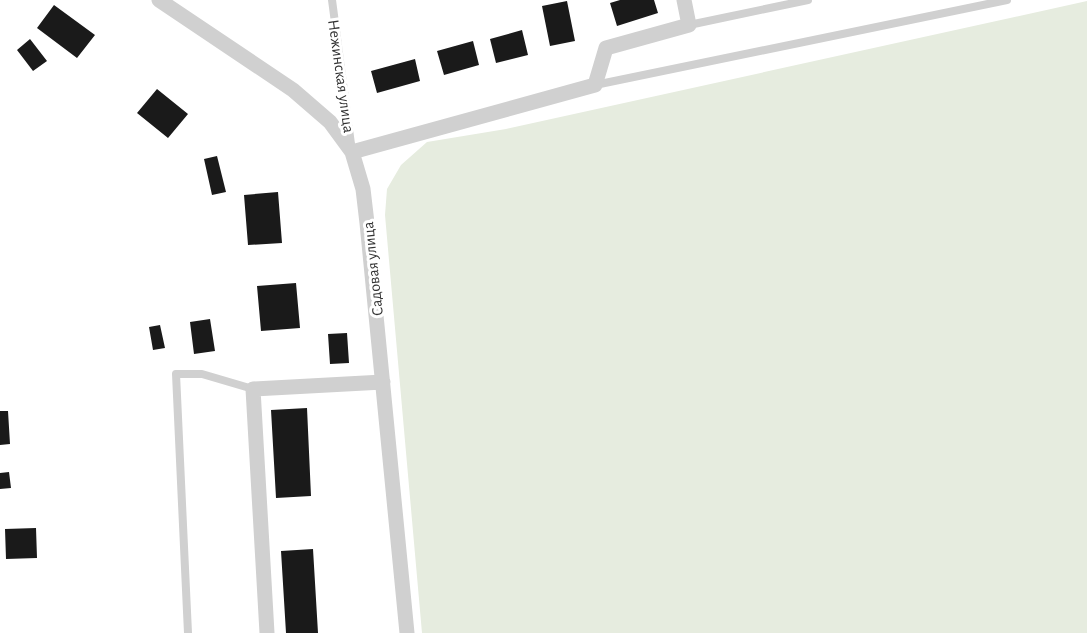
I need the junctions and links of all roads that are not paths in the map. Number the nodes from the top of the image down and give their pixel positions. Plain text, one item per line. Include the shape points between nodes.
1 (159, 0) edge
2 (332, 0) edge
3 (684, 0) edge
4 (808, 0) edge
5 (1007, 0) edge
6 (689, 25) junction
7 (595, 85) junction
8 (352, 152) junction
9 (383, 382) junction
10 (253, 389) junction
11 (188, 633) edge
12 (267, 633) edge
13 (407, 633) edge

1 - 8 street, Садовая улица via 293,90 330,122
2 - 8 lane, Нежинская улица
3 - 6 street
4 - 6 lane
5 - 7 lane
6 - 7 street via 606,48
7 - 8 street
8 - 9 street, Садовая улица via 368,223
9 - 10 street
9 - 13 street, Садовая улица
10 - 11 lane via 202,374 177,374
10 - 12 street

